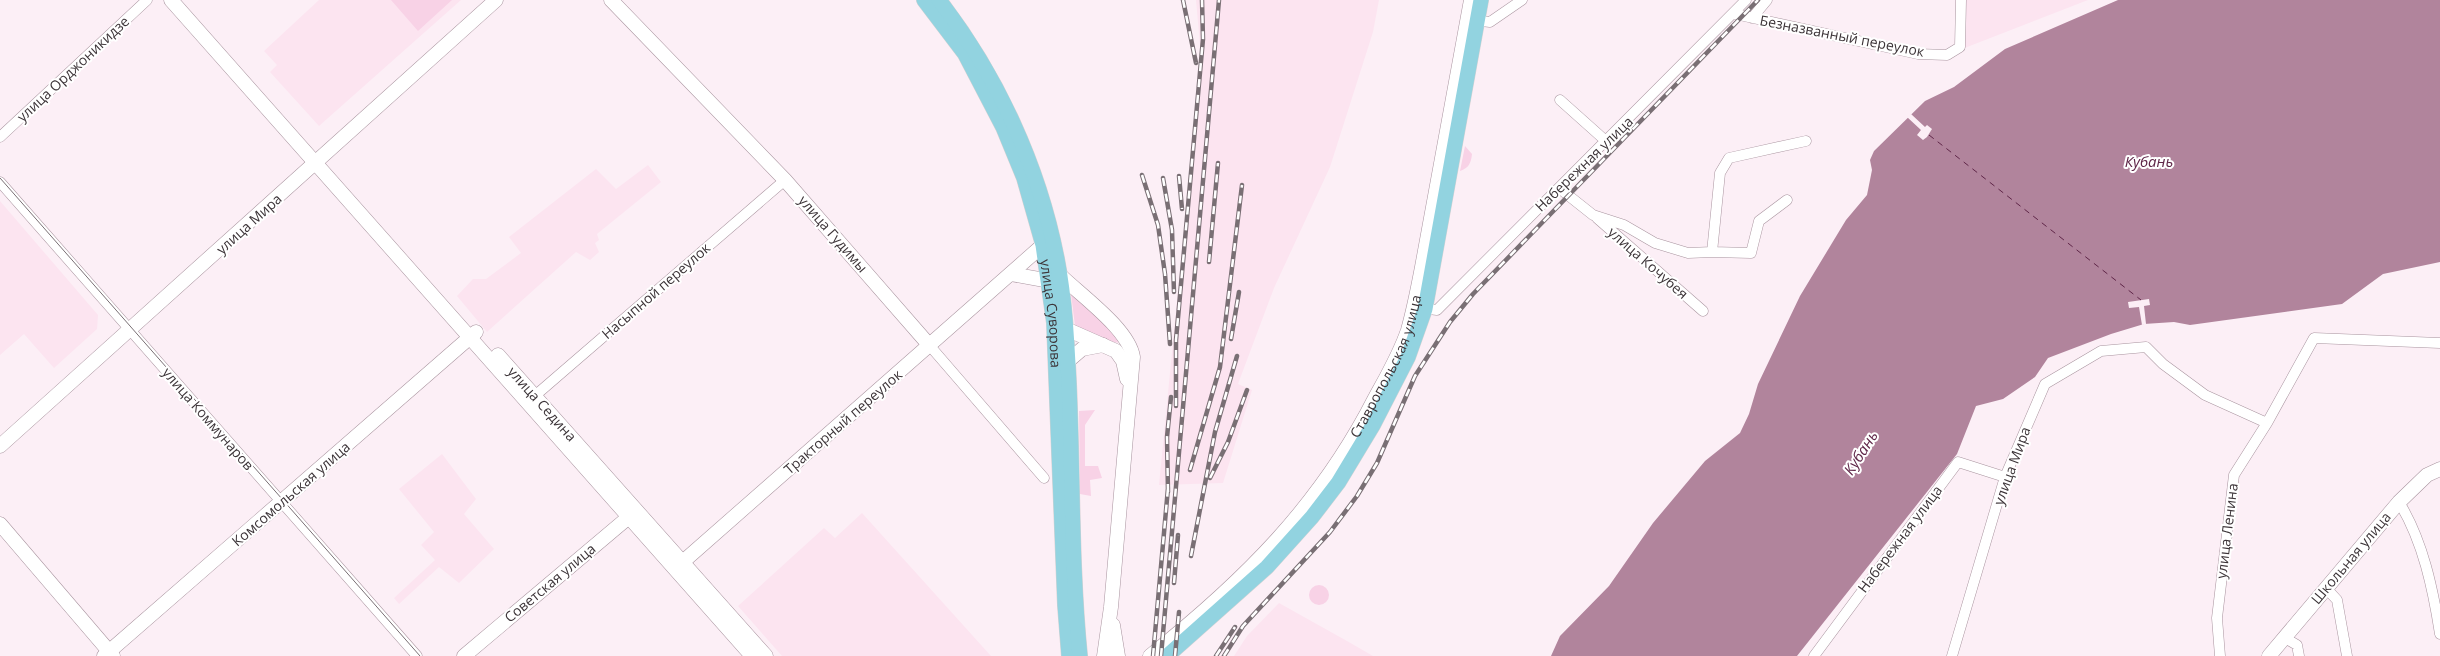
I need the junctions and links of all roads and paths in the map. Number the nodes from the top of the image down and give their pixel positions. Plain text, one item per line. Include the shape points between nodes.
1 (147, 0) edge
2 (170, 0) edge
3 (487, 0) edge
4 (496, 0) edge
5 (611, 0) edge
6 (924, 0) edge
7 (939, 0) edge
8 (1471, 0) edge
9 (1481, 0) edge
10 (1522, 0) edge
11 (1746, 0) edge
12 (1768, 0) edge
13 (1961, 0) edge
14 (1735, 14) junction
15 (1752, 18) junction
16 (1472, 20) junction
17 (1560, 100) dead end
18 (0, 137) edge
19 (1806, 141) dead end
20 (1607, 142) junction
21 (316, 159) junction
22 (785, 180) junction
23 (0, 182) edge
24 (1559, 188) junction
25 (1787, 200) dead end
26 (1593, 215) junction
27 (1048, 244) junction
28 (1712, 252) junction
29 (1011, 274) junction
30 (1055, 277) junction
31 (1420, 308) junction
32 (1703, 311) dead end
33 (1060, 326) junction
34 (127, 328) junction
35 (473, 334) junction
36 (1127, 341) junction
37 (2440, 343) edge
38 (1103, 345) junction
39 (930, 346) junction
40 (1119, 353) junction
41 (1068, 361) junction
42 (530, 399) junction
43 (1130, 399) junction
44 (1064, 414) junction
45 (2267, 423) junction
46 (0, 438) edge
47 (0, 446) edge
48 (2440, 469) edge
49 (2005, 477) junction
50 (1044, 478) dead end
51 (2399, 502) junction
52 (281, 503) junction
53 (633, 514) junction
54 (0, 524) edge
55 (679, 565) junction
56 (2326, 588) junction
57 (1111, 607) junction
58 (2440, 634) edge
59 (2285, 638) junction
60 (108, 654) edge
61 (1954, 655) edge
62 (417, 656) edge
63 (464, 656) edge
64 (752, 656) edge
65 (766, 656) edge
66 (1069, 656) edge
67 (1080, 656) edge
68 (1104, 656) edge
69 (1118, 656) edge
70 (1155, 656) edge
71 (1814, 656) edge
72 (2220, 656) edge
73 (2270, 656) edge
74 (2299, 656) edge
75 (2347, 656) edge

1 - 18 street, улица Орджоникидзе
2 - 21 street, улица Седина
3 - 21 street, улица Мира
4 - 21 street, улица Мира
5 - 22 street, улица Гудимы
6 - 27 main road, улица Суворова via 965,54 1002,127
7 - 27 main road, улица Суворова via 966,37 1001,99 1033,171
8 - 16 street, Ставропольская улица
9 - 16 main road, Ставропольская улица
10 - 16 street via 1490,22
11 - 14 street, Набережная улица
12 - 15 street
13 - 15 street, Безназванный переулок via 1960,46 1946,55 1918,54
14 - 15 street, Безназванный переулок
14 - 20 street, Набережная улица
16 - 31 main road, Ставропольская улица
17 - 20 street
19 - 28 street via 1729,158 1720,173
20 - 24 street, Набережная улица
21 - 34 street, улица Мира
21 - 35 street, улица Седина
22 - 39 street, улица Гудимы
22 - 42 street, Насыпной переулок
23 - 34 street, улица Коммунаров
24 - 26 street, улица Кочубея
24 - 31 street, Набережная улица via 1437,310
25 - 28 street, улица Кочубея via 1759,221 1751,253
26 - 28 street, улица Кочубея via 1624,225 1655,243 1688,253
26 - 32 street, улица Кочубея
27 - 29 street, Тракторный переулок
27 - 30 main road, улица Суворова
29 - 30 street
29 - 39 street, Тракторный переулок
30 - 33 main road, улица Суворова
30 - 36 street via 1113,324
31 - 70 main road, Ставропольская улица via 1416,338 1388,397 1358,453 1330,495 1267,567
33 - 38 street
33 - 41 main road, улица Суворова
33 - 44 main road, улица Суворова
34 - 46 street, улица Мира
34 - 47 street, улица Мира
34 - 52 street, улица Коммунаров
35 - 42 street, улица Седина
35 - 52 street, Комсомольская улица
36 - 40 street
36 - 43 street via 1133,357
37 - 45 street, улица Ленина via 2314,338
38 - 40 street
38 - 41 street via 1082,349
39 - 50 street, улица Гудимы
39 - 55 street, Тракторный переулок
40 - 43 street
41 - 44 main road, улица Суворова
42 - 53 street, улица Седина
43 - 57 street
44 - 66 main road, улица Суворова via 1064,586
44 - 67 main road, улица Суворова
45 - 49 street, улица Мира via 2205,395 2146,347 2101,351 2045,384
45 - 72 street, улица Ленина via 2234,474 2217,618
48 - 51 street, Школьная улица via 2427,475
49 - 61 street, улица Мира
49 - 71 street, Набережная улица via 1958,462
51 - 56 street, Школьная улица
51 - 58 street via 2422,552
52 - 60 street, Комсомольская улица
52 - 62 street, улица Коммунаров
53 - 55 street, улица Седина
53 - 63 street, Советская улица
54 - 60 street
55 - 64 street, улица Седина
55 - 65 street, улица Седина
56 - 59 street, Школьная улица
56 - 75 street via 2337,600
57 - 68 street
57 - 69 street
59 - 73 street, Школьная улица
59 - 74 street via 2297,646

